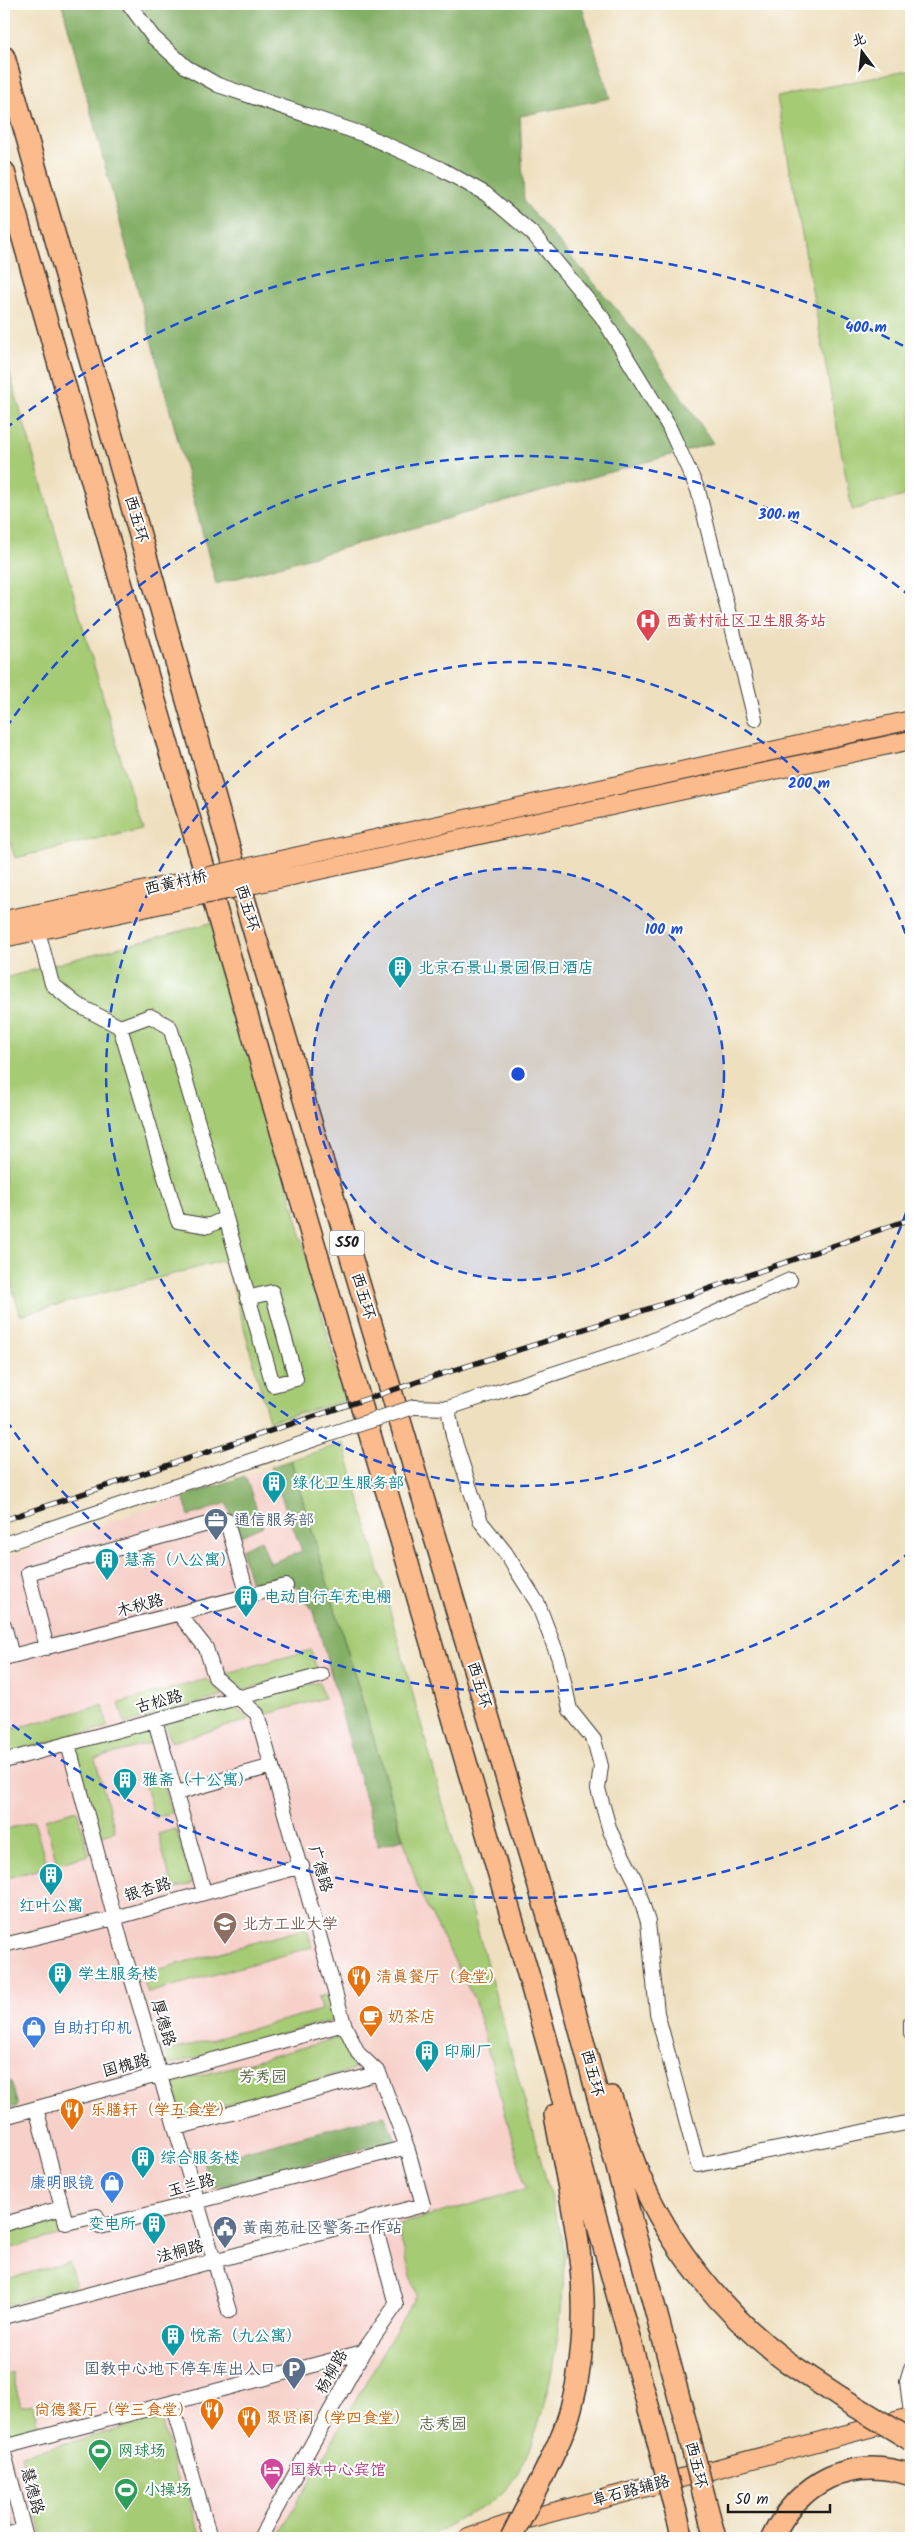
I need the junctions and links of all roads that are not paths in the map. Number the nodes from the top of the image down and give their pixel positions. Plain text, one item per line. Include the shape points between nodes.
1 (129, 4) edge
2 (4, 56) edge
3 (4, 172) edge
4 (755, 719) dead end
5 (911, 720) edge
6 (911, 740) edge
7 (86, 912) junction
8 (4, 920) edge
9 (38, 931) junction
10 (4, 938) edge
11 (120, 1027) junction
12 (226, 1218) junction
13 (790, 1280) dead end
14 (247, 1298) junction
15 (448, 1408) junction
16 (4, 1544) edge
17 (286, 1586) dead end
18 (248, 1596) junction
19 (179, 1614) junction
20 (4, 1625) edge
21 (47, 1648) junction
22 (8, 1657) edge
23 (322, 1675) dead end
24 (239, 1698) junction
25 (155, 1720) junction
26 (68, 1744) junction
27 (4, 1761) edge
28 (272, 1766) junction
29 (176, 1793) junction
30 (302, 1866) junction
31 (204, 1892) junction
32 (114, 1918) junction
33 (4, 1945) edge
34 (563, 1967) junction
35 (529, 1977) junction
36 (911, 2022) edge
37 (344, 2024) junction
38 (911, 2033) edge
39 (379, 2073) junction
40 (160, 2074) junction
41 (36, 2108) junction
42 (4, 2117) edge
43 (911, 2122) edge
44 (176, 2128) junction
45 (407, 2147) junction
46 (198, 2202) junction
47 (423, 2205) joint
48 (62, 2208) junction
49 (372, 2218) junction
50 (4, 2224) edge
51 (214, 2260) junction
52 (229, 2311) dead end
53 (4, 2317) edge
54 (363, 2352) junction
55 (911, 2368) edge
56 (172, 2403) junction
57 (911, 2416) edge
58 (911, 2440) edge
59 (4, 2447) edge
60 (4, 2453) edge
61 (911, 2475) edge
62 (25, 2534) edge
63 (4, 2535) edge
64 (210, 2538) edge
65 (260, 2538) edge
66 (468, 2538) edge
67 (512, 2538) edge
68 (683, 2538) edge
69 (715, 2538) edge
70 (772, 2538) edge

1 - 4 street via 153,37 186,66 218,85 365,134 441,169 486,194 532,234 602,317 668,425 698,490
2 - 34 highway, 西五环 / S50 via 227,840
3 - 35 highway, 西五环 / S50 via 152,693
5 - 7 main road, 西黄村桥, bridge via 357,843
6 - 7 main road, 西黄村桥, bridge via 361,860
7 - 8 main road
7 - 9 main road
9 - 10 main road
9 - 11 street via 52,984 76,1004
11 - 12 street via 178,1221 208,1226
11 - 12 street via 150,1016 170,1027
12 - 14 street
13 - 15 street via 642,1345
14 - 14 street via 273,1386 296,1379 272,1292
15 - 16 street, bridge via 414,1406
15 - 43 street via 453,1436 481,1522 505,1552 538,1604 559,1659 570,1710 594,1740 601,1766 598,1789 610,1831 635,1880 648,1922 657,2014 698,2165
17 - 18 street, 木秋路
18 - 19 street, 木秋路
18 - 21 street via 226,1519 28,1573
19 - 21 street, 木秋路
19 - 24 street, 广德路 via 206,1648 215,1677
20 - 22 street
21 - 22 street, 木秋路
23 - 24 street, 古松路
24 - 25 street, 古松路
24 - 28 street, 广德路 via 257,1714
25 - 26 street, 古松路
25 - 29 street
26 - 27 street, 古松路
26 - 32 street, 厚德路
28 - 29 street
28 - 30 street, 广德路
29 - 31 street
30 - 31 street, 银杏路
30 - 37 street, 广德路
31 - 32 street, 银杏路
32 - 33 street, 银杏路
32 - 40 street, 厚德路
34 - 58 highway, bridge via 640,2176 672,2238 700,2277 744,2324 785,2360
34 - 69 highway, 西五环 / S50, bridge
35 - 67 highway, bridge via 583,2266 584,2316 581,2362 571,2408 558,2445
35 - 68 highway, 西五环 / S50, bridge
36 - 38 street
37 - 39 street, 广德路 via 358,2053
37 - 40 street, 国槐路
39 - 44 street
39 - 45 street, 广德路
40 - 41 street, 国槐路
40 - 44 street, 厚德路
41 - 42 street, 国槐路
41 - 48 street
44 - 46 street, 厚德路
45 - 46 street, 玉兰路
45 - 47 street, 广德路
46 - 48 street, 玉兰路 via 100,2227 97,2216 66,2223
46 - 51 street, 厚德路
47 - 49 street, 法桐路
48 - 50 street
49 - 51 street, 法桐路
49 - 54 street, 杨柳路 via 396,2305
51 - 52 street, 厚德路
51 - 53 street, 法桐路
54 - 56 street
54 - 65 street, 杨柳路
55 - 57 street via 907,2381
56 - 59 street
56 - 64 street
57 - 66 main road, 阜石路辅路 via 512,2523
60 - 62 street, 慧德路
61 - 70 highway via 892,2468 860,2468 829,2477 800,2496 781,2518
62 - 63 street

